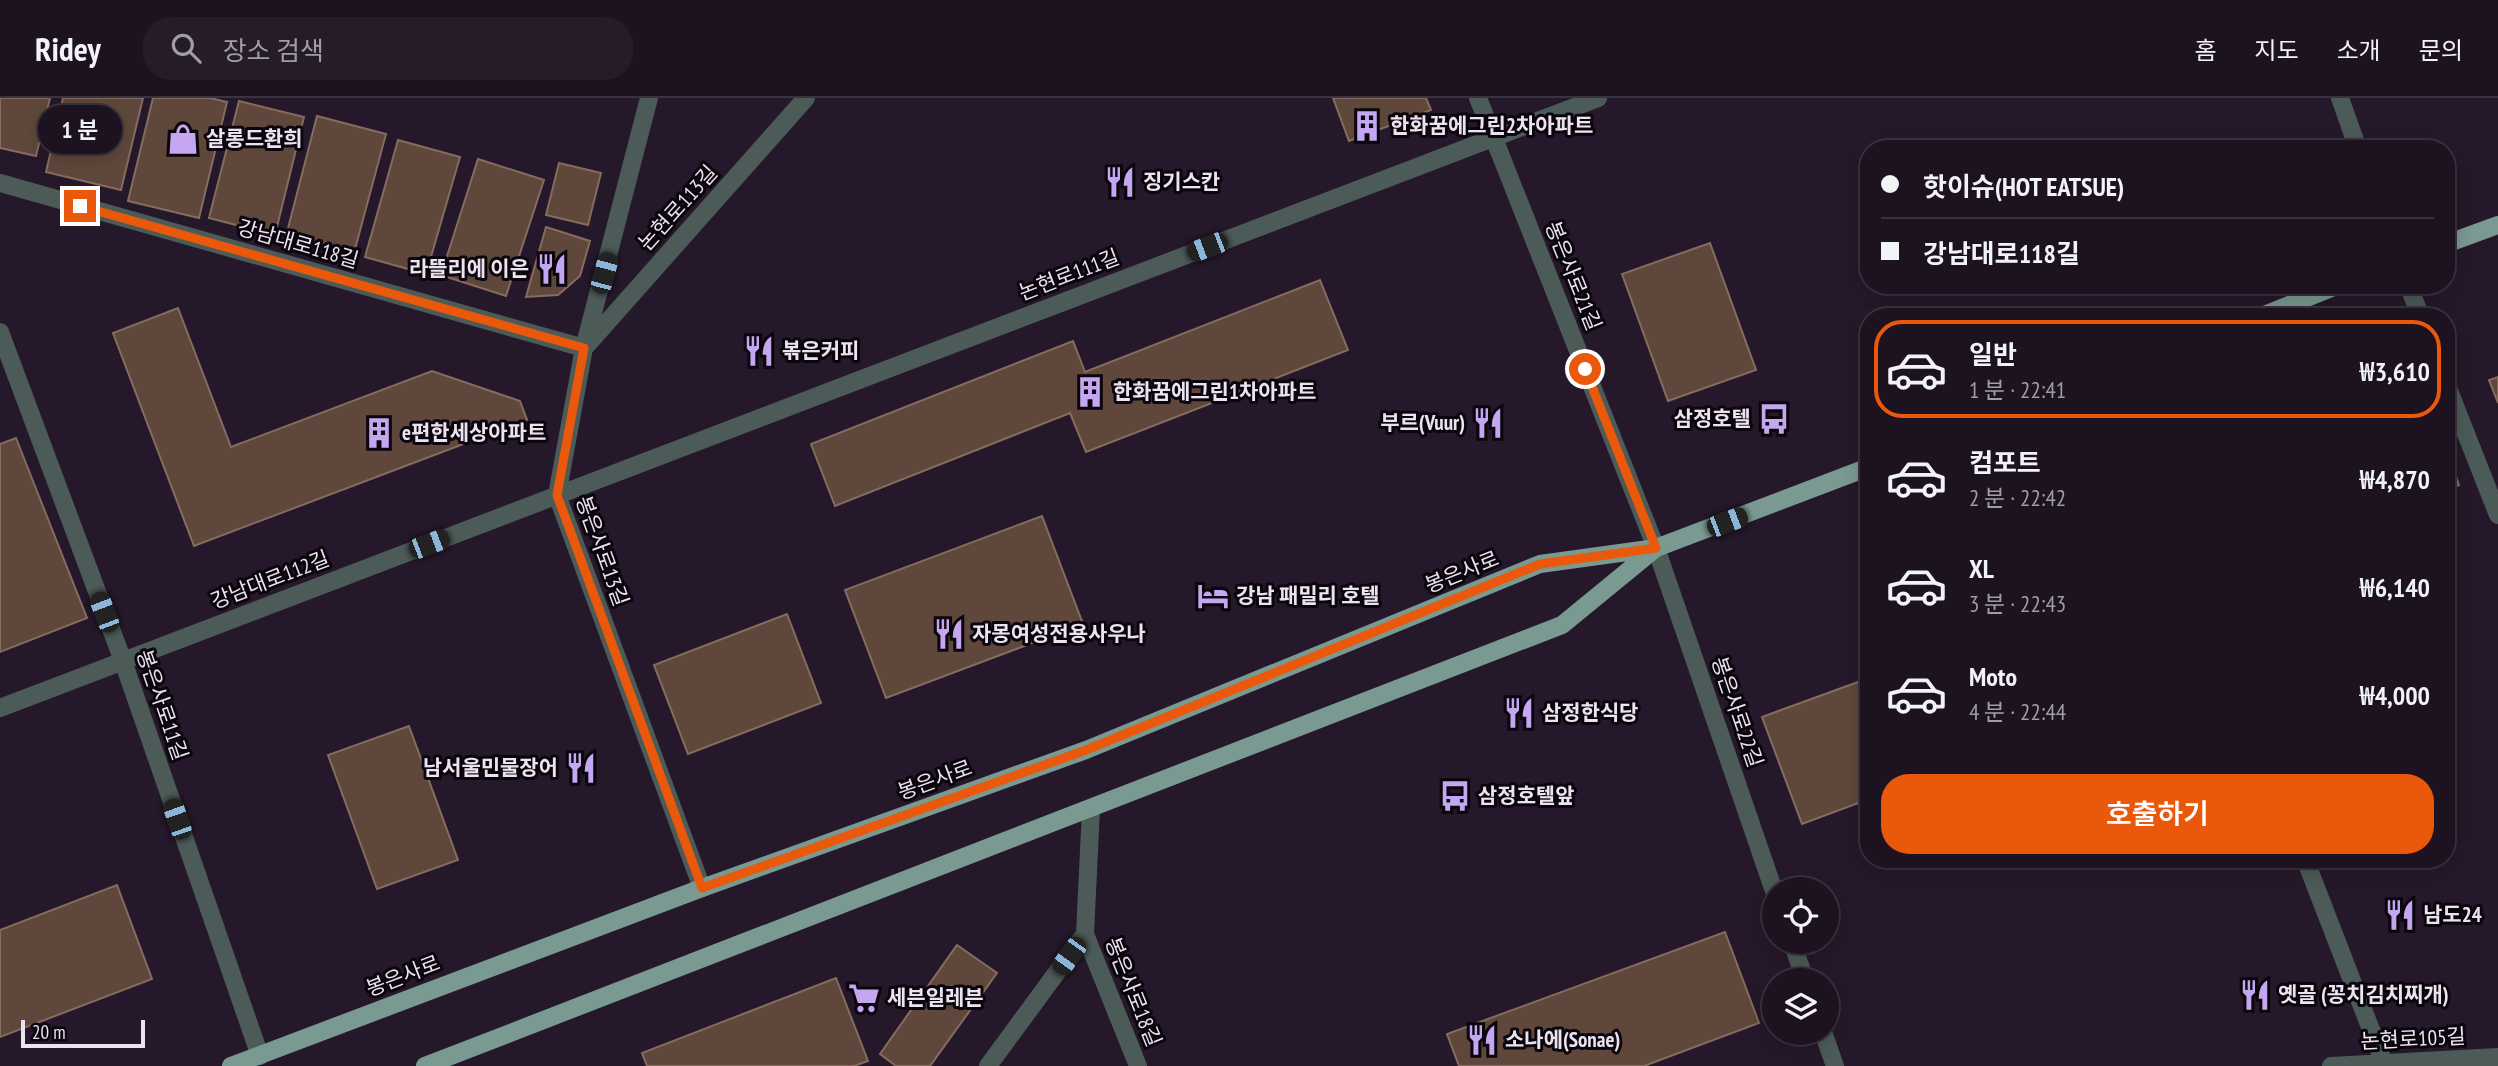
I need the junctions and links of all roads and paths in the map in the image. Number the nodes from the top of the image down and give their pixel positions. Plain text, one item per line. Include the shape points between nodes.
1 (649, 98) edge
2 (806, 98) edge
3 (1478, 98) edge
4 (1598, 98) edge
5 (2340, 98) edge
6 (1493, 137) junction
7 (2355, 140) edge
8 (0, 183) edge
9 (2498, 225) edge
10 (2455, 241) edge
11 (2316, 294) edge
12 (2282, 308) edge
13 (0, 332) edge
14 (584, 348) junction
15 (7, 372) edge
16 (2455, 406) edge
17 (1860, 470) edge
18 (557, 495) junction
19 (2498, 514) edge
20 (1656, 548) junction
21 (123, 661) junction
22 (0, 708) edge
23 (1091, 809) junction
24 (2309, 868) edge
25 (1769, 877) edge
26 (702, 888) junction
27 (1085, 934) junction
28 (1828, 1045) edge
29 (260, 1056) junction
30 (2498, 1058) edge
31 (2385, 1064) edge
32 (231, 1066) edge
33 (425, 1066) edge
34 (988, 1066) edge
35 (1138, 1066) edge
36 (1835, 1066) edge
37 (2330, 1066) edge

1 - 14 street, 봉은사로13길
2 - 14 street, 논현로113길
3 - 6 street, 봉은사로21길
4 - 6 street, 논현로111길
5 - 7 street
6 - 18 street, 논현로111길
6 - 20 street, 봉은사로21길
8 - 14 street, 강남대로118길
9 - 10 main road
11 - 12 main road
13 - 15 street, 봉은사로11길
14 - 18 street, 봉은사로13길
15 - 21 street, 봉은사로11길
16 - 19 street
17 - 20 main road, 봉은사로
18 - 21 street, 강남대로112길
18 - 26 street, 봉은사로13길
20 - 23 main road, 봉은사로 via 1562,625
20 - 25 street, 봉은사로22길
20 - 26 main road, 봉은사로 via 1540,564 1086,750
21 - 22 street, 강남대로112길
21 - 29 street, 봉은사로11길
23 - 27 street, 봉은사로18길
23 - 33 main road, 봉은사로
24 - 31 street
26 - 29 main road, 봉은사로
27 - 34 street
27 - 35 street, 봉은사로18길
28 - 36 street
29 - 32 main road, 봉은사로
30 - 31 street, 논현로105길
31 - 37 street, 논현로105길

